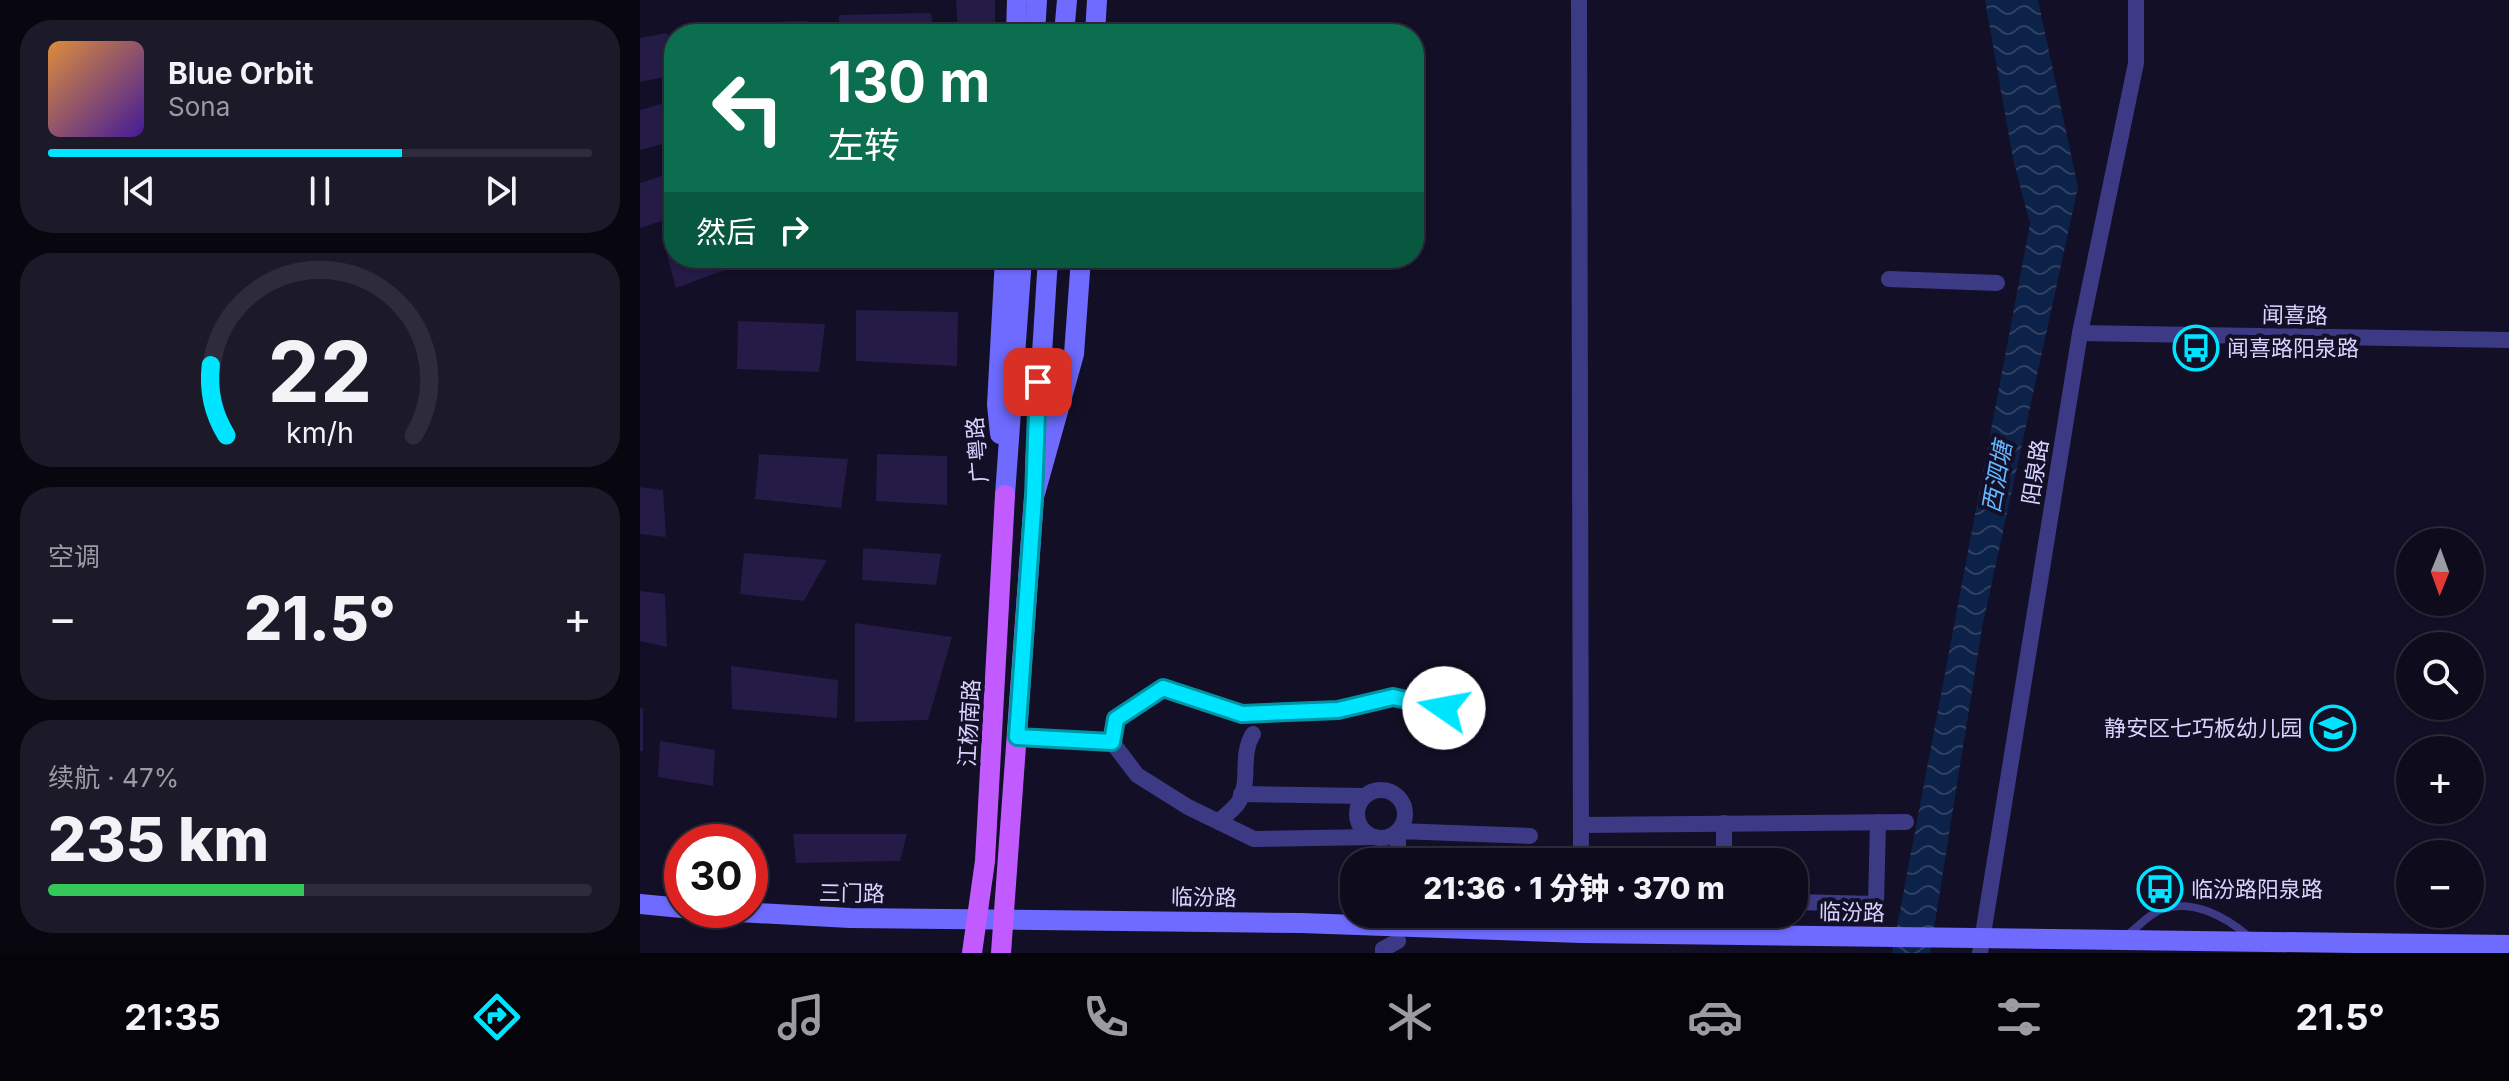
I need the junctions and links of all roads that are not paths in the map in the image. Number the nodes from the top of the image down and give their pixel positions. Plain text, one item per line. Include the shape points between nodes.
1 (1017, 0) edge
2 (1037, 0) edge
3 (1067, 0) edge
4 (1097, 0) edge
5 (1579, 0) edge
6 (2136, 0) edge
7 (1016, 24) edge
8 (1036, 24) edge
9 (1065, 24) edge
10 (1096, 24) edge
11 (1004, 268) edge
12 (1021, 268) edge
13 (1047, 268) edge
14 (1080, 268) edge
15 (1889, 279) dead end
16 (1997, 283) dead end
17 (2080, 333) junction
18 (2509, 340) edge
19 (1005, 495) junction
20 (1034, 497) junction
21 (1444, 708) dead end
22 (1253, 734) dead end
23 (1017, 737) junction
24 (1112, 742) junction
25 (1241, 794) junction
26 (1365, 796) junction
27 (1219, 822) junction
28 (1878, 822) junction
29 (1906, 822) dead end
30 (1724, 823) junction
31 (1581, 825) junction
32 (1398, 831) junction
33 (1530, 836) dead end
34 (1375, 837) junction
35 (1398, 848) edge
36 (1581, 848) edge
37 (1724, 848) edge
38 (1808, 902) edge
39 (640, 904) edge
40 (664, 906) edge
41 (768, 914) edge
42 (975, 919) junction
43 (1003, 919) junction
44 (1340, 923) edge
45 (1687, 928) edge
46 (1398, 941) dead end
47 (2120, 941) junction
48 (1977, 943) edge
49 (2255, 943) junction
50 (2509, 945) edge
51 (2379, 949) edge
52 (972, 953) edge
53 (1001, 953) edge
54 (1383, 953) edge

1 - 7 street
2 - 8 street
3 - 9 street
4 - 10 street
5 - 31 street
6 - 17 street, 阳泉路 via 2136,63
11 - 19 street, 广粤路 via 997,405
12 - 19 street, 广粤路
13 - 20 street
14 - 20 street via 1074,354
15 - 16 street
17 - 18 street, 闻喜路
17 - 48 street, 阳泉路
19 - 42 main road, 江杨南路 via 985,861
20 - 23 main road
21 - 24 street via 1393,697 1338,710 1242,714 1163,688 1116,719
22 - 25 street via 1245,747
23 - 24 street
23 - 43 main road
24 - 27 street via 1137,775
25 - 26 street
25 - 27 street
26 - 32 street via 1378,790 1399,797 1405,817
26 - 34 street via 1358,820
27 - 34 street via 1254,839
28 - 29 street
28 - 30 street
28 - 38 street via 1876,904
30 - 31 street
30 - 37 street
31 - 36 street
32 - 33 street
32 - 34 street
32 - 35 street
39 - 40 street
41 - 42 street, 三门路
42 - 43 street, 三门路
42 - 52 main road, 江杨南路
43 - 44 street, 临汾路
43 - 53 main road
45 - 48 street, 临汾路
46 - 54 street
47 - 48 street, 临汾路
47 - 49 street, 临汾路
47 - 49 lane via 2162,909 2197,908 2227,918
49 - 51 street, 临汾路
50 - 51 street, 临汾路

